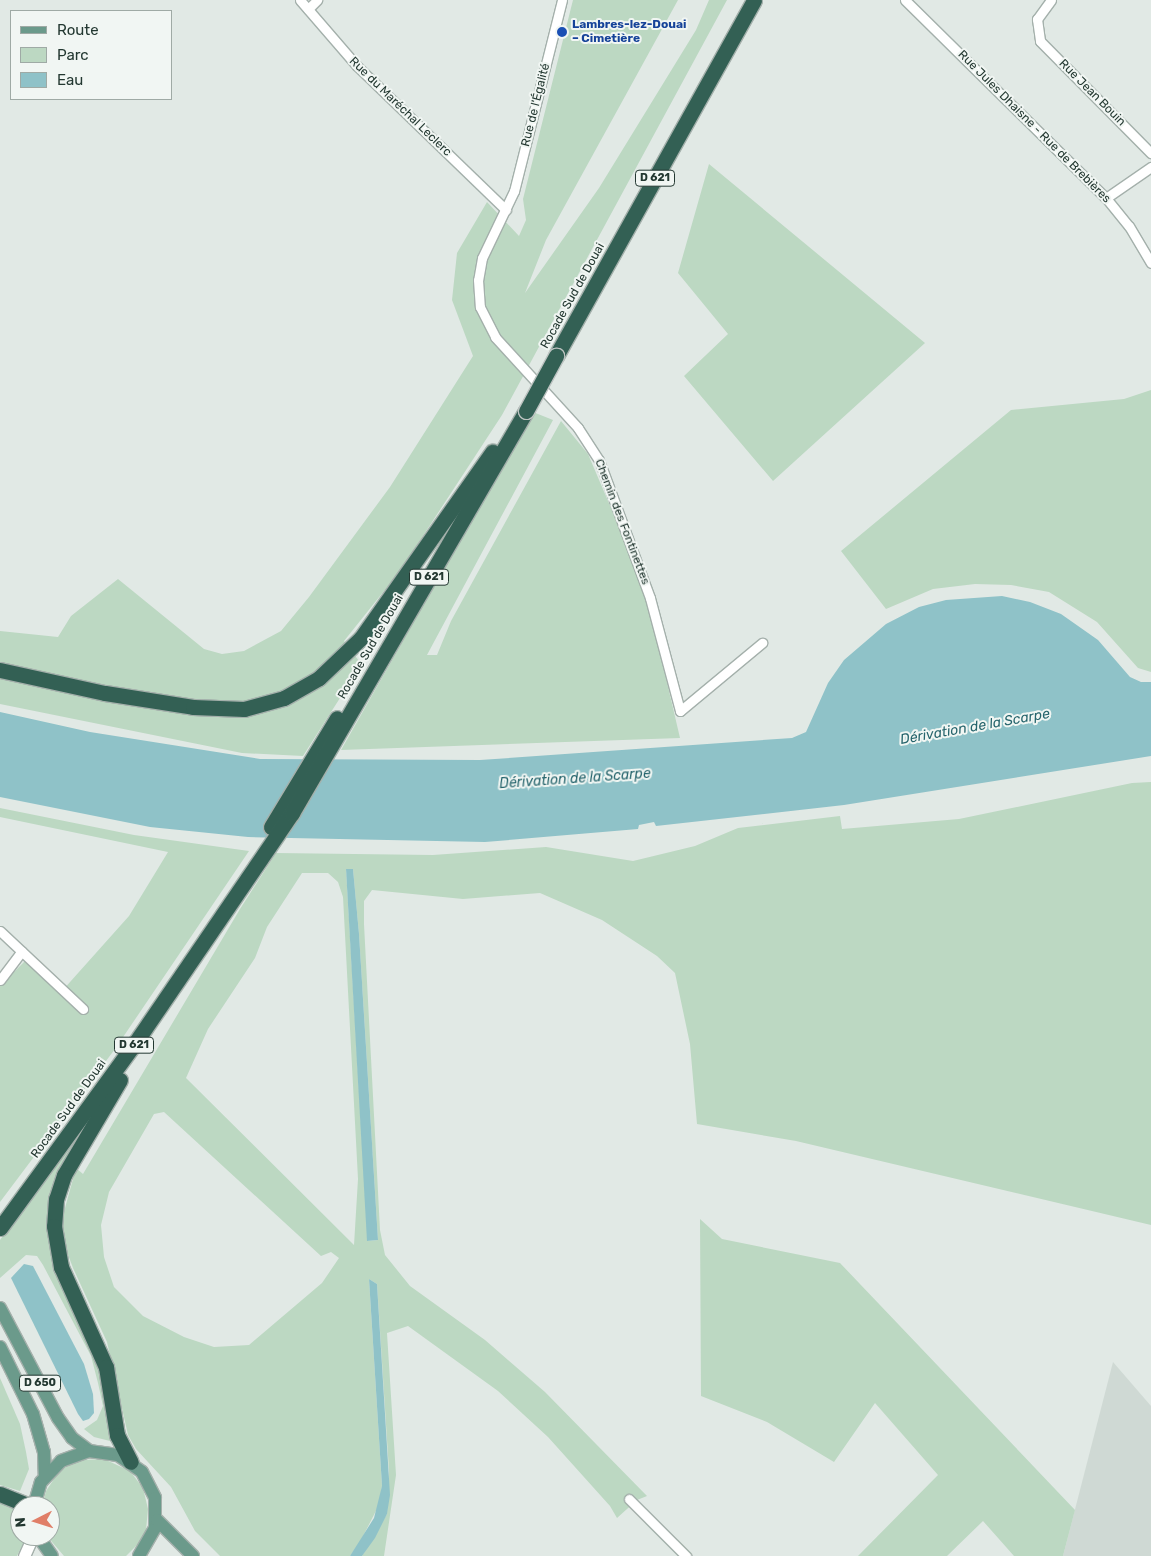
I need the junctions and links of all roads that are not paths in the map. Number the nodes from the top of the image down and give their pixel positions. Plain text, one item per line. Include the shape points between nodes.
1 (300, 0) edge
2 (317, 0) edge
3 (562, 0) edge
4 (744, 0) edge
5 (754, 0) edge
6 (905, 0) edge
7 (1051, 0) edge
8 (308, 10) junction
9 (1151, 152) edge
10 (1151, 167) edge
11 (1106, 198) junction
12 (506, 210) junction
13 (1151, 263) edge
14 (553, 354) junction
15 (523, 408) junction
16 (494, 449) junction
17 (762, 643) dead end
18 (0, 670) edge
19 (328, 743) junction
20 (257, 858) junction
21 (0, 931) edge
22 (22, 951) junction
23 (0, 980) edge
24 (174, 987) junction
25 (83, 1009) dead end
26 (0, 1216) edge
27 (0, 1228) edge
28 (0, 1308) edge
29 (0, 1347) edge
30 (89, 1451) junction
31 (131, 1462) junction
32 (45, 1476) junction
33 (38, 1496) edge
34 (629, 1499) dead end
35 (156, 1520) junction
36 (139, 1556) edge
37 (193, 1556) edge
38 (686, 1556) edge

1 - 8 street, Rue du Maréchal Leclerc
2 - 8 street
3 - 12 street, Rue de l'Égalité via 514,191
4 - 14 highway, Rocade Sud de Douai / D 621
5 - 14 highway, Rocade Sud de Douai / D 621
6 - 11 street, Rue Jules Dhaisne - Rue de Brebières
7 - 9 street, Rue Jean Bouin via 1039,14 1036,30 1044,44
8 - 12 street, Rue du Maréchal Leclerc via 352,60
10 - 11 street
11 - 13 street, Rue Jules Dhaisne - Rue de Brebières via 1129,226
12 - 17 street, Chemin des Fontinettes via 479,268 478,288 484,316 502,346 578,428 599,460 648,590 680,711
14 - 15 highway, Rocade Sud de Douai / D 621
15 - 16 highway, Rocade Sud de Douai / D 621
15 - 19 highway, Rocade Sud de Douai / D 621
16 - 18 highway via 366,632 319,678 284,698 244,708 188,707 105,694
16 - 19 highway, Rocade Sud de Douai / D 621
19 - 20 highway, Rocade Sud de Douai / D 621
20 - 24 highway, Rocade Sud de Douai / D 621
20 - 26 highway, Rocade Sud de Douai / D 621
21 - 22 street
22 - 23 street
22 - 25 street
24 - 27 highway, Rocade Sud de Douai / D 621
24 - 31 highway via 74,1156 61,1183 54,1209 59,1259 103,1358 111,1384 117,1435
28 - 30 main road, D 650 via 58,1418 72,1438
29 - 32 main road, D 650 via 33,1414 44,1452
30 - 31 main road via 111,1452
30 - 32 main road via 68,1457
31 - 35 main road via 153,1491
32 - 33 main road
34 - 38 street
35 - 36 main road via 150,1542
35 - 37 main road

